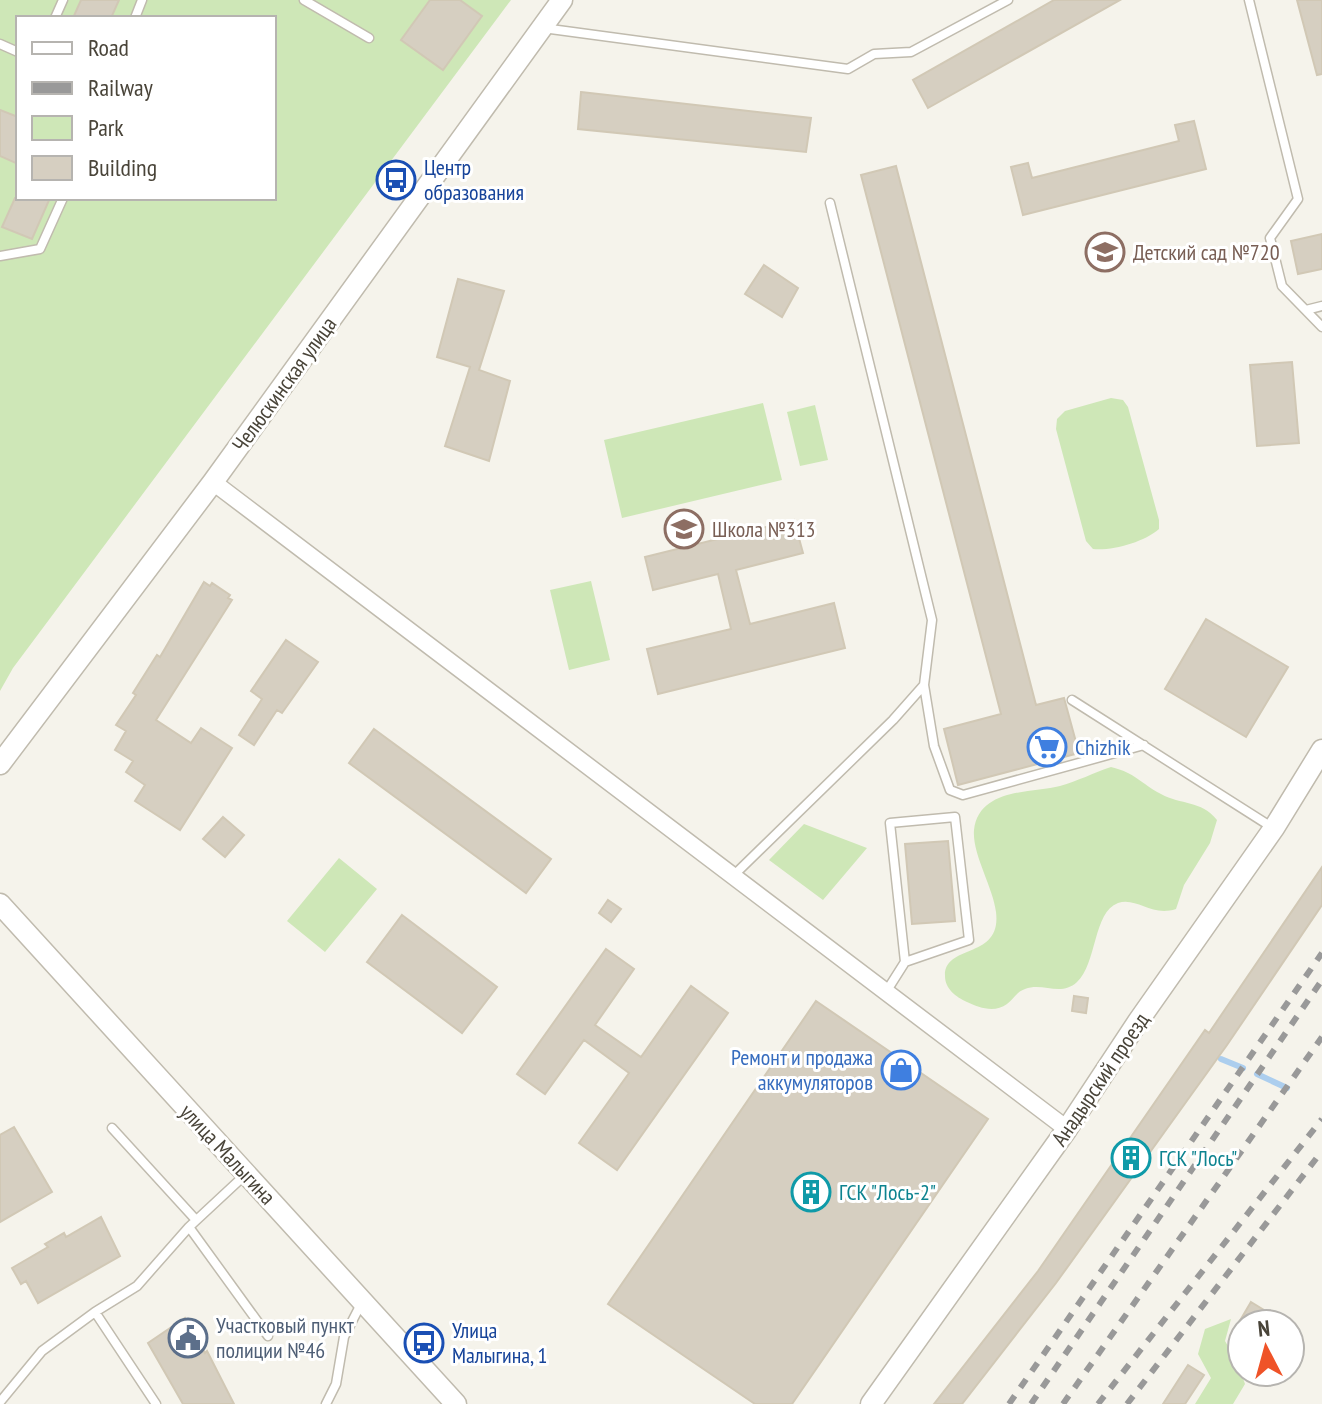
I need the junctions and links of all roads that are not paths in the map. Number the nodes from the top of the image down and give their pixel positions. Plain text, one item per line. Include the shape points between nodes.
1 (304, 0) edge
2 (562, 0) edge
3 (1008, 0) edge
4 (1249, 0) edge
5 (542, 28) junction
6 (369, 38) dead end
7 (62, 200) edge
8 (830, 203) dead end
9 (0, 256) edge
10 (1322, 306) edge
11 (1306, 310) junction
12 (1322, 327) edge
13 (213, 482) junction
14 (924, 685) junction
15 (1072, 700) dead end
16 (1144, 745) junction
17 (1322, 750) edge
18 (0, 764) edge
19 (1274, 828) junction
20 (733, 876) junction
21 (0, 904) edge
22 (905, 962) junction
23 (886, 992) junction
24 (112, 1128) dead end
25 (1067, 1129) junction
26 (246, 1174) junction
27 (196, 1220) junction
28 (189, 1227) junction
29 (363, 1301) junction
30 (95, 1312) junction
31 (268, 1336) dead end
32 (0, 1402) edge
33 (156, 1404) edge
34 (326, 1404) edge
35 (456, 1404) edge
36 (871, 1404) edge

1 - 6 lane
2 - 5 street, Челюскинская улица
3 - 5 lane via 911,52 874,54 848,69
4 - 11 lane via 1298,199 1270,238 1282,286
5 - 13 street, Челюскинская улица
7 - 9 lane via 40,249
8 - 14 lane via 932,620
10 - 11 lane
11 - 12 lane
13 - 18 street, Челюскинская улица
13 - 20 street
14 - 16 lane via 934,746 950,790 963,795
14 - 20 lane
15 - 16 lane
16 - 19 lane
17 - 19 street, Анадырский проезд
19 - 25 street, Анадырский проезд
20 - 23 street
21 - 26 street, улица Малыгина
22 - 22 lane via 890,823 955,817 969,940
22 - 23 lane
23 - 25 street
24 - 27 lane
25 - 36 street, Анадырский проезд
26 - 27 lane
26 - 29 street, улица Малыгина
27 - 28 lane
28 - 30 lane via 137,1286
28 - 31 lane
29 - 34 lane via 344,1337 336,1384
29 - 35 street, улица Малыгина
30 - 32 lane via 42,1351
30 - 33 lane

